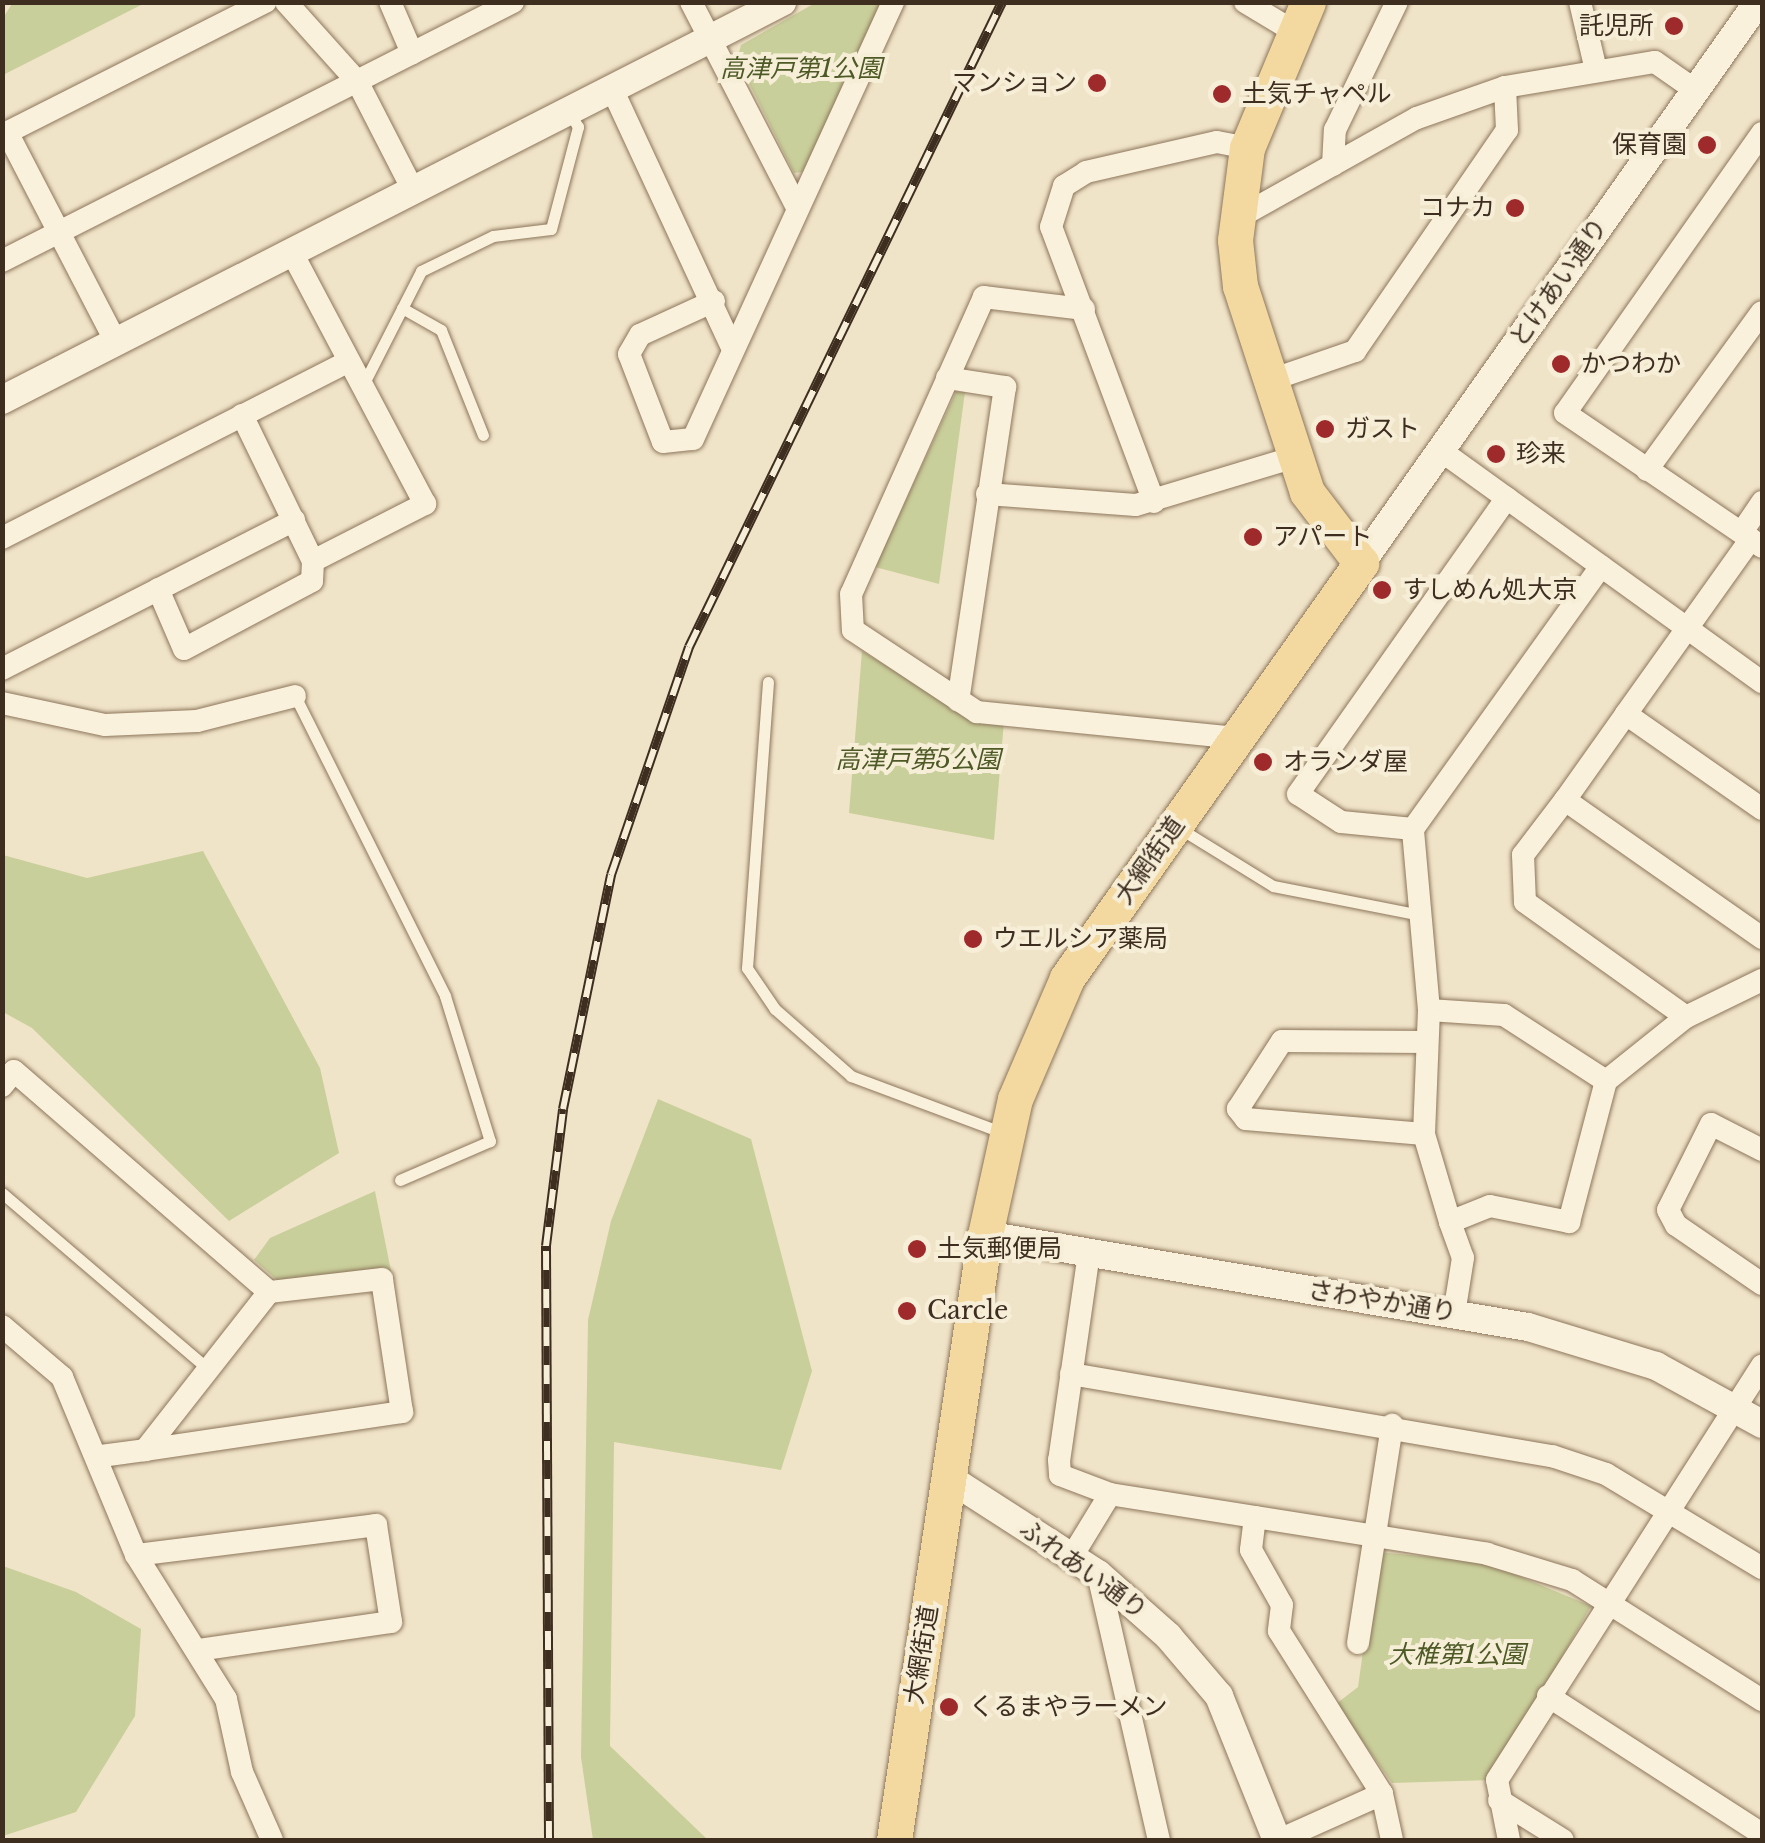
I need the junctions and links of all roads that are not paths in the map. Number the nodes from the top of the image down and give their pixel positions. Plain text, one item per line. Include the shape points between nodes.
1 (265, 2) edge
2 (286, 2) edge
3 (390, 2) edge
4 (512, 2) edge
5 (691, 2) edge
6 (782, 2) edge
7 (893, 2) edge
8 (1245, 2) edge
9 (1396, 2) edge
10 (1580, 2) edge
11 (1758, 2) edge
12 (1301, 17) edge
13 (710, 40) junction
14 (412, 54) junction
15 (1596, 70) junction
16 (358, 81) junction
17 (1505, 86) junction
18 (1696, 90) junction
19 (613, 91) junction
20 (570, 113) junction
21 (1762, 133) edge
22 (5, 134) edge
23 (1247, 148) junction
24 (1333, 165) junction
25 (414, 192) junction
26 (797, 207) junction
27 (1236, 219) junction
28 (59, 232) junction
29 (292, 253) junction
30 (2, 261) edge
31 (714, 301) junction
32 (402, 308) junction
33 (1084, 310) junction
34 (1762, 312) edge
35 (116, 342) junction
36 (733, 350) junction
37 (347, 362) junction
38 (947, 378) junction
39 (1271, 380) junction
40 (362, 389) junction
41 (2, 400) edge
42 (242, 415) junction
43 (483, 435) dead end
44 (1440, 450) junction
45 (1296, 457) junction
46 (1647, 470) junction
47 (987, 494) junction
48 (1507, 498) junction
49 (1154, 502) junction
50 (1762, 502) edge
51 (294, 520) junction
52 (2, 538) edge
53 (1752, 539) edge
54 (313, 560) junction
55 (1361, 563) junction
56 (1601, 566) junction
57 (158, 589) junction
58 (1687, 630) junction
59 (2, 669) edge
60 (768, 682) dead end
61 (1762, 682) edge
62 (295, 696) joint
63 (958, 701) junction
64 (2, 703) edge
65 (1626, 714) junction
66 (1238, 738) junction
67 (1565, 800) junction
68 (1762, 809) edge
69 (1175, 825) junction
70 (1412, 829) junction
71 (1422, 916) junction
72 (1762, 938) edge
73 (1762, 980) edge
74 (1429, 1010) junction
75 (1686, 1017) junction
76 (1427, 1042) junction
77 (1606, 1081) junction
78 (2, 1086) edge
79 (1006, 1133) junction
80 (1424, 1134) junction
81 (1762, 1150) edge
82 (400, 1180) dead end
83 (2, 1193) edge
84 (1450, 1222) junction
85 (985, 1235) junction
86 (1089, 1253) junction
87 (1762, 1284) edge
88 (269, 1292) junction
89 (1454, 1314) junction
90 (2, 1326) edge
91 (1762, 1366) edge
92 (208, 1369) junction
93 (1072, 1374) junction
94 (1736, 1407) junction
95 (1762, 1424) edge
96 (1392, 1425) junction
97 (144, 1450) junction
98 (101, 1456) junction
99 (949, 1478) junction
100 (1110, 1494) junction
101 (1669, 1509) junction
102 (1255, 1517) junction
103 (1375, 1534) junction
104 (136, 1555) junction
105 (1071, 1558) junction
106 (1762, 1568) edge
107 (1098, 1574) junction
108 (1608, 1602) junction
109 (1358, 1643) dead end
110 (198, 1650) junction
111 (1548, 1696) junction
112 (1762, 1700) edge
113 (1382, 1794) junction
114 (1499, 1800) junction
115 (1762, 1834) edge
116 (272, 1840) edge
117 (894, 1840) edge
118 (1159, 1840) edge
119 (1278, 1840) edge
120 (1392, 1840) edge
121 (1509, 1840) edge
122 (1563, 1840) edge

1 - 22 street
2 - 16 street
3 - 14 street
4 - 14 street
5 - 13 street
6 - 13 street
7 - 26 street
8 - 12 street
9 - 24 street via 1336,130
10 - 15 street
11 - 18 street, とけあい通り
12 - 23 main road
13 - 19 street
13 - 26 street
14 - 16 street
15 - 17 street
15 - 18 street via 1654,62
16 - 25 street
16 - 28 street
17 - 24 street via 1417,118
17 - 39 street via 1507,130 1355,351
18 - 44 street, とけあい通り
19 - 20 street
19 - 31 street
20 - 25 street
20 - 32 lane via 578,127 551,229 457,250 420,271
21 - 46 street via 1565,413
22 - 28 street
23 - 27 main road
23 - 33 street via 1217,142 1064,186 1050,227
24 - 27 street
25 - 29 street
26 - 36 street
27 - 39 main road via 1240,286
28 - 30 street
28 - 35 street
29 - 35 street
29 - 37 street
31 - 36 street
31 - 36 street via 640,334 630,354 662,442 694,439
32 - 40 lane
32 - 43 lane via 441,330
33 - 38 street via 984,297
33 - 49 street
34 - 46 street
35 - 41 street
37 - 40 street
37 - 42 street
38 - 47 street via 1005,387
38 - 63 street via 850,594 853,630
39 - 45 main road
40 - 54 street via 425,504
42 - 51 street
42 - 52 street
44 - 48 street
44 - 55 street, とけあい通り
45 - 49 street
45 - 55 main road via 1323,520
46 - 53 street
47 - 49 street
47 - 63 street
48 - 56 street
48 - 70 street via 1298,794 1341,822
50 - 53 street
51 - 54 street
51 - 57 street
53 - 58 street
54 - 57 street via 312,580 184,649
55 - 66 main road, 大網街道
56 - 58 street
56 - 70 street
57 - 59 street
58 - 61 street
58 - 65 street
60 - 79 lane via 747,968 774,1008 851,1076
62 - 64 street via 197,720 105,725
62 - 82 lane via 445,996 490,1141
63 - 66 street via 977,712
65 - 67 street
65 - 68 street
66 - 69 main road, 大網街道
67 - 72 street
67 - 75 street via 1522,855 1524,902
69 - 71 lane via 1274,886
69 - 79 main road, 大網街道 via 1068,978
70 - 71 street
71 - 74 street
73 - 75 street
74 - 76 street
74 - 77 street via 1504,1015
75 - 77 street
76 - 80 street
76 - 80 street via 1282,1041 1238,1109 1246,1119
77 - 84 street via 1568,1222 1490,1206
78 - 88 street via 14,1071
79 - 85 main road, 大網街道
80 - 84 street
81 - 87 street via 1712,1124 1668,1210
83 - 92 lane
84 - 89 street via 1463,1258
85 - 86 street, さわやか通り
85 - 99 main road, 大網街道
86 - 89 street, さわやか通り
86 - 93 street
88 - 92 street
88 - 97 street via 382,1279 402,1412
89 - 94 street, さわやか通り via 1598,1344
90 - 98 street via 62,1378
91 - 94 street
92 - 97 street
93 - 96 street
93 - 100 street via 1060,1475
94 - 95 street, さわやか通り
94 - 101 street
96 - 101 street via 1552,1456
96 - 103 street
97 - 98 street
98 - 104 street
99 - 105 street, ふれあい通り
99 - 117 main road, 大網街道
100 - 102 street
100 - 105 street
101 - 106 street
101 - 108 street
102 - 103 street
102 - 113 street via 1250,1550 1282,1605 1279,1630
103 - 108 street via 1526,1564
103 - 109 street
104 - 110 street
104 - 110 street via 376,1525 392,1622
105 - 107 street, ふれあい通り
107 - 118 street
107 - 119 street, ふれあい通り via 1218,1696
108 - 111 street
108 - 112 street
110 - 116 street via 226,1699 242,1772
111 - 114 street via 1497,1780
111 - 115 street
113 - 119 street
113 - 120 street
114 - 121 street
114 - 122 street

